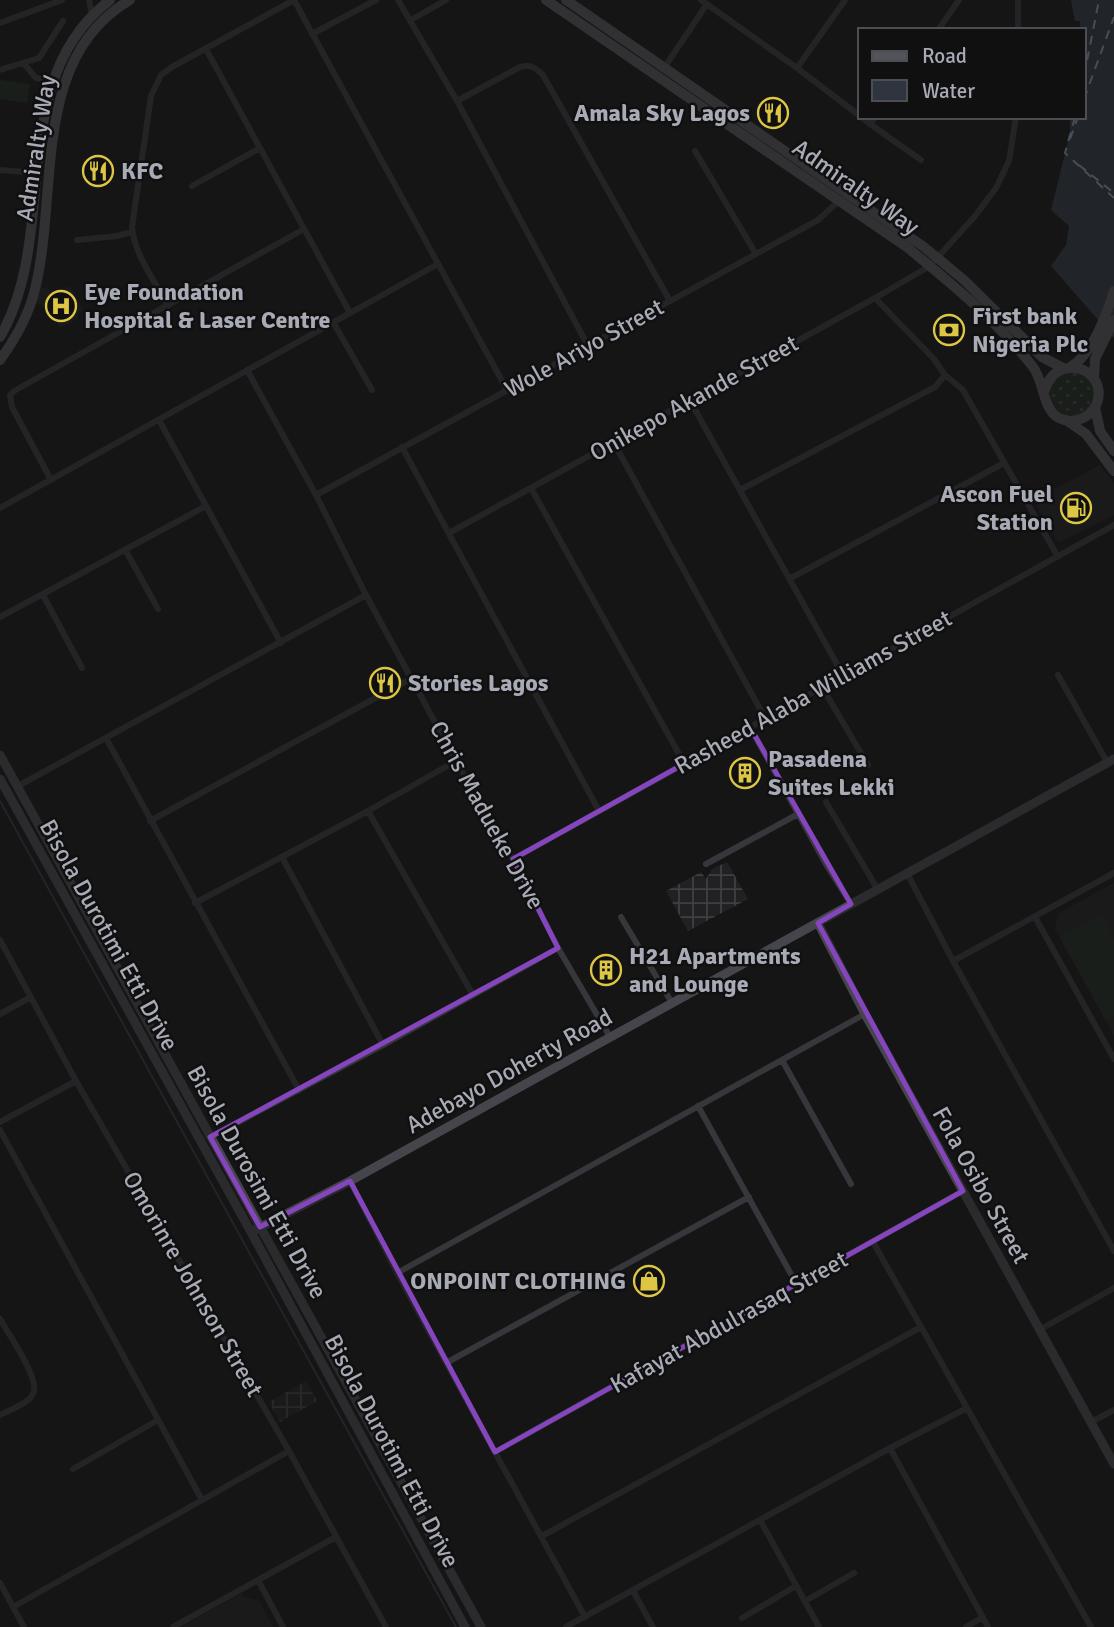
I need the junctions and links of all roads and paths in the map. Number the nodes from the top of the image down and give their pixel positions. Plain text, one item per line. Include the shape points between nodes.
1 (62, 0) edge
2 (89, 0) edge
3 (110, 0) edge
4 (130, 0) edge
5 (294, 0) edge
6 (376, 0) edge
7 (398, 0) edge
8 (446, 0) edge
9 (546, 0) edge
10 (566, 0) edge
11 (845, 0) edge
12 (959, 0) edge
13 (1018, 0) edge
14 (704, 2) edge
15 (92, 15) junction
16 (411, 20) junction
17 (63, 21) dead end
18 (0, 23) edge
19 (939, 28) edge
20 (1018, 28) edge
21 (312, 34) junction
22 (206, 49) junction
23 (24, 64) junction
24 (664, 68) junction
25 (797, 68) junction
26 (0, 70) edge
27 (53, 82) junction
28 (457, 101) junction
29 (858, 115) edge
30 (864, 119) edge
31 (874, 119) edge
32 (1016, 119) edge
33 (870, 124) junction
34 (260, 148) junction
35 (695, 151) dead end
36 (921, 160) dead end
37 (0, 170) edge
38 (37, 173) junction
39 (192, 187) dead end
40 (842, 197) junction
41 (304, 229) junction
42 (132, 232) junction
43 (77, 240) dead end
44 (756, 254) junction
45 (933, 262) junction
46 (438, 264) junction
47 (1114, 291) edge
48 (875, 298) junction
49 (670, 301) junction
50 (168, 306) junction
51 (351, 313) junction
52 (1114, 320) edge
53 (333, 322) junction
54 (0, 337) edge
55 (588, 346) junction
56 (1093, 351) junction
57 (0, 360) edge
58 (1067, 368) junction
59 (247, 370) junction
60 (945, 375) junction
61 (1094, 380) junction
62 (372, 390) dead end
63 (507, 390) junction
64 (1045, 390) junction
65 (689, 399) junction
66 (1095, 407) junction
67 (159, 420) junction
68 (1066, 420) junction
69 (614, 443) junction
70 (402, 447) junction
71 (1114, 450) edge
72 (1004, 463) junction
73 (1114, 471) edge
74 (51, 480) junction
75 (531, 488) junction
76 (740, 491) junction
77 (316, 495) junction
78 (206, 506) junction
79 (0, 508) edge
80 (1114, 526) edge
81 (449, 533) junction
82 (126, 551) junction
83 (1058, 557) junction
84 (789, 579) junction
85 (43, 595) junction
86 (366, 595) junction
87 (158, 609) dead end
88 (0, 617) edge
89 (281, 643) junction
90 (82, 668) dead end
91 (843, 675) junction
92 (1058, 675) dead end
93 (412, 678) junction
94 (822, 687) junction
95 (765, 718) junction
96 (750, 727) junction
97 (106, 738) junction
98 (0, 755) edge
99 (1111, 760) edge
100 (456, 761) junction
101 (684, 763) junction
102 (868, 765) dead end
103 (0, 779) edge
104 (18, 786) junction
105 (826, 802) dead end
106 (599, 810) junction
107 (368, 811) junction
108 (799, 814) junction
109 (150, 821) junction
110 (282, 858) junction
111 (513, 859) junction
112 (706, 864) dead end
113 (907, 873) junction
114 (1114, 873) edge
115 (878, 890) junction
116 (195, 903) junction
117 (851, 904) junction
118 (621, 917) dead end
119 (1035, 917) junction
120 (818, 923) junction
121 (0, 940) edge
122 (558, 948) junction
123 (953, 961) junction
124 (473, 995) junction
125 (31, 997) junction
126 (672, 1003) junction
127 (0, 1014) edge
128 (865, 1014) junction
129 (610, 1037) junction
130 (383, 1045) junction
131 (1114, 1059) edge
132 (782, 1060) junction
133 (76, 1081) junction
134 (299, 1090) junction
135 (698, 1106) junction
136 (0, 1122) edge
137 (0, 1130) edge
138 (210, 1137) junction
139 (350, 1181) junction
140 (850, 1184) dead end
141 (963, 1191) junction
142 (748, 1197) junction
143 (256, 1229) junction
144 (873, 1242) junction
145 (1114, 1251) edge
146 (397, 1273) junction
147 (797, 1284) junction
148 (1114, 1288) edge
149 (0, 1319) edge
150 (920, 1327) junction
151 (1040, 1329) junction
152 (446, 1363) junction
153 (967, 1408) junction
154 (1114, 1410) edge
155 (0, 1415) edge
156 (158, 1420) junction
157 (1091, 1422) junction
158 (890, 1448) junction
159 (289, 1451) junction
160 (495, 1452) junction
161 (1114, 1464) edge
162 (73, 1469) dead end
163 (202, 1500) junction
164 (760, 1520) junction
165 (336, 1536) junction
166 (542, 1536) junction
167 (854, 1573) dead end
168 (258, 1580) junction
169 (0, 1583) edge
170 (796, 1586) junction
171 (633, 1591) junction
172 (805, 1601) junction
173 (13, 1606) junction
174 (983, 1617) junction
175 (585, 1618) junction
176 (742, 1618) dead end
177 (24, 1627) edge
178 (173, 1627) edge
179 (283, 1627) edge
180 (386, 1627) edge
181 (465, 1627) edge
182 (481, 1627) edge
183 (566, 1627) edge
184 (653, 1627) edge
185 (819, 1627) edge
186 (966, 1627) edge
187 (988, 1627) edge
188 (1091, 1627) edge

1 - 18 street
2 - 15 street
3 - 15 main road, Admiralty Way
4 - 57 main road, Admiralty Way via 89,35 66,79 36,288 23,322
5 - 21 street
5 - 22 street
6 - 21 street
7 - 16 street
8 - 16 street
9 - 40 main road, Admiralty Way
10 - 24 main road, Admiralty Way
11 - 25 street
12 - 19 street
13 - 20 street
14 - 24 street
14 - 25 street
15 - 27 main road, Admiralty Way via 68,45
16 - 28 street
17 - 23 street via 39,58
21 - 46 street
22 - 34 street
22 - 42 street via 172,67 154,85
23 - 26 street
23 - 27 street via 36,78
24 - 40 main road, Admiralty Way
25 - 29 street
27 - 38 main road, Admiralty Way
28 - 49 street via 520,67 536,68 544,75
28 - 55 street
30 - 33 street
31 - 33 street
32 - 45 street, Onikepo Akande Street via 1009,161 996,188
33 - 36 street
34 - 39 street
34 - 41 street
35 - 44 street
37 - 38 street
38 - 54 main road, Admiralty Way via 26,268 15,308
40 - 44 street, Wole Ariyo Street via 818,220
40 - 45 main road, Admiralty Way
41 - 50 street
41 - 51 street
42 - 43 street
42 - 50 street
44 - 49 street, Wole Ariyo Street
45 - 48 street, Onikepo Akande Street
45 - 58 main road, Admiralty Way via 964,280 1042,357
45 - 64 main road, Admiralty Way via 1023,355
46 - 51 street
46 - 63 street
47 - 56 main road
48 - 60 street
48 - 65 street, Onikepo Akande Street
49 - 55 street, Wole Ariyo Street
50 - 74 street via 10,395
51 - 53 street
52 - 56 main road
53 - 59 street
53 - 62 street
55 - 63 street, Wole Ariyo Street
56 - 58 main road
56 - 61 main road
58 - 61 main road via 1084,370
58 - 64 main road via 1051,377
59 - 67 street
59 - 77 street, Chris Madueke Drive
60 - 72 street via 963,390
60 - 76 street via 935,387
61 - 66 main road via 1098,393
63 - 70 street, Wole Ariyo Street
64 - 68 main road via 1048,406
65 - 69 street, Onikepo Akande Street
65 - 76 street
66 - 68 main road via 1083,418
66 - 71 main road via 1100,431
67 - 74 street
67 - 78 street
68 - 73 main road via 1086,434
69 - 75 street, Onikepo Akande Street
69 - 95 street
70 - 77 street, Wole Ariyo Street
70 - 81 street
72 - 83 street
72 - 84 street
74 - 79 street
75 - 81 street, Onikepo Akande Street
75 - 101 street
76 - 84 street
77 - 86 street, Chris Madueke Drive
78 - 82 street
78 - 89 street
80 - 83 street, Rasheed Alaba Williams Street
81 - 106 street
82 - 85 street
82 - 87 street
83 - 91 street, Rasheed Alaba Williams Street
84 - 91 street
85 - 88 street
85 - 90 street
86 - 89 street
86 - 93 street, Chris Madueke Drive
89 - 97 street
91 - 94 street, Rasheed Alaba Williams Street
92 - 99 street
93 - 100 street, Chris Madueke Drive
93 - 109 street
94 - 95 street, Rasheed Alaba Williams Street
94 - 102 street
95 - 96 street, Rasheed Alaba Williams Street
96 - 101 street, Rasheed Alaba Williams Street
96 - 108 street
97 - 104 street
97 - 109 street
98 - 104 main road, Bisola Durosimi Etti Drive
99 - 113 main road, Adebayo Doherty Road
100 - 107 street
100 - 111 street, Chris Madueke Drive
101 - 106 street, Rasheed Alaba Williams Street
103 - 143 main road, Bisola Durotimi Etti Drive
104 - 138 main road, Bisola Durosimi Etti Drive
105 - 115 street
106 - 111 street, Rasheed Alaba Williams Street
107 - 110 street
107 - 124 street
108 - 112 street
108 - 117 street
109 - 116 street
110 - 116 street
110 - 130 street
111 - 122 street, Chris Madueke Drive
113 - 115 main road, Adebayo Doherty Road
113 - 123 street
114 - 119 street
115 - 117 main road, Adebayo Doherty Road
116 - 134 street
117 - 120 main road, Adebayo Doherty Road
118 - 126 street
119 - 123 street
119 - 131 street
120 - 126 main road, Adebayo Doherty Road
120 - 128 main road, Fola Osibo Street
121 - 125 street, Omorinre Johnson Street
122 - 124 street
122 - 129 street, Chris Madueke Drive
123 - 145 street
124 - 130 street
125 - 127 street
125 - 133 street, Omorinre Johnson Street
126 - 129 main road, Adebayo Doherty Road
128 - 132 street
128 - 141 main road, Fola Osibo Street
129 - 139 main road, Adebayo Doherty Road
130 - 134 street
132 - 135 street
132 - 140 street
133 - 136 street
133 - 159 street, Omorinre Johnson Street
134 - 138 street
135 - 142 street
135 - 146 street
137 - 156 street
138 - 143 main road, Bisola Durosimi Etti Drive
139 - 143 main road, Adebayo Doherty Road
139 - 146 street
141 - 144 street, Kafayat Abdulrasaq Street
141 - 151 main road, Fola Osibo Street
142 - 147 street
142 - 152 street
143 - 181 main road, Bisola Durotimi Etti Drive
143 - 182 main road, Bisola Durosimi Etti Drive
144 - 147 street, Kafayat Abdulrasaq Street
144 - 150 street
146 - 152 street
147 - 160 street, Kafayat Abdulrasaq Street
148 - 151 street
149 - 155 street via 35,1380 28,1399
150 - 153 street
150 - 166 street
151 - 157 main road, Fola Osibo Street
152 - 160 street
153 - 158 street
153 - 188 street
154 - 157 street
156 - 162 street
156 - 163 street
157 - 161 main road, Fola Osibo Street
158 - 164 street
158 - 174 street
159 - 163 street
159 - 165 street, Omorinre Johnson Street
160 - 166 street
163 - 173 street
164 - 170 street
164 - 171 street
165 - 168 street
165 - 180 street, Omorinre Johnson Street
166 - 175 street
167 - 172 street
168 - 178 street
168 - 179 street
169 - 173 street
170 - 172 street
170 - 176 street
171 - 175 street
171 - 184 street
172 - 185 street
173 - 177 street
174 - 186 street
174 - 187 street
175 - 183 street

